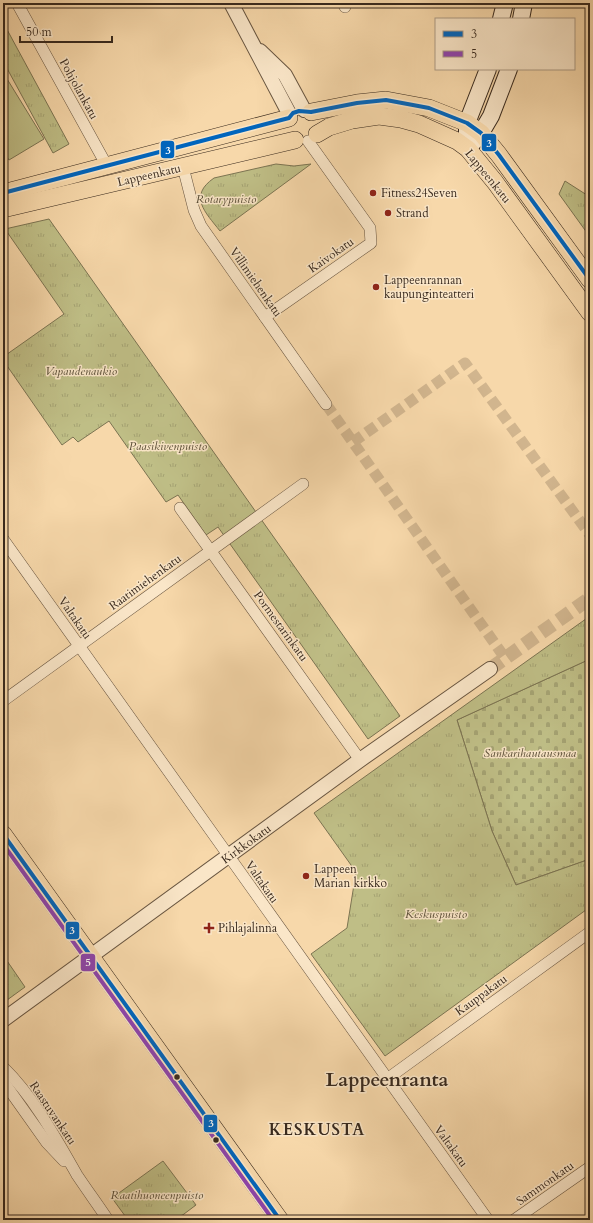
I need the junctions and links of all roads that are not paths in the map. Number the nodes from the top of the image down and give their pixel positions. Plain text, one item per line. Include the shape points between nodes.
1 (17, 3) edge
2 (231, 3) edge
3 (505, 3) edge
4 (524, 3) edge
5 (501, 18) edge
6 (521, 18) edge
7 (488, 70) edge
8 (509, 70) edge
9 (299, 114) junction
10 (467, 123) junction
11 (481, 134) junction
12 (307, 138) junction
13 (468, 149) junction
14 (107, 166) junction
15 (182, 167) junction
16 (3, 193) edge
17 (3, 209) edge
18 (590, 280) edge
19 (590, 313) edge
20 (265, 318) junction
21 (326, 404) tunnel mouth
22 (303, 484) dead end
23 (180, 508) dead end
24 (3, 539) edge
25 (211, 551) junction
26 (79, 647) junction
27 (490, 669) tunnel mouth
28 (3, 701) edge
29 (360, 760) junction
30 (3, 834) edge
31 (228, 857) junction
32 (590, 932) edge
33 (91, 956) junction
34 (3, 1020) edge
35 (3, 1066) edge
36 (387, 1079) junction
37 (3, 1081) edge
38 (590, 1167) edge
39 (78, 1176) junction
40 (108, 1220) edge
41 (280, 1220) edge
42 (488, 1220) edge
43 (514, 1220) edge

1 - 14 street, Pohjolankatu
2 - 9 street via 253,44 285,75
3 - 5 main road
4 - 6 main road
7 - 10 main road
8 - 11 main road via 491,116
9 - 10 main road, Lappeenkatu via 386,100 429,108
9 - 12 main road via 315,116 318,122 319,128
9 - 12 main road via 287,124 288,130 290,136
9 - 14 main road, Lappeenkatu
10 - 11 main road, Lappeenkatu
10 - 13 main road
11 - 13 main road
11 - 18 main road, Lappeenkatu via 508,166
12 - 13 main road, Lappeenkatu via 329,127 352,120 380,116 419,124 457,141
12 - 15 main road, Lappeenkatu
12 - 20 street, Kaivokatu via 370,228 371,243
13 - 19 main road, Lappeenkatu
14 - 16 main road, Lappeenkatu
15 - 17 main road, Lappeenkatu
15 - 20 street, Villimiehenkatu via 201,226
20 - 21 street, Villimiehenkatu
22 - 25 street, Raatimiehenkatu
23 - 25 street, Pormestarinkatu
24 - 26 street, Valtakatu
25 - 26 street, Raatimiehenkatu
25 - 29 street, Pormestarinkatu
26 - 28 street, Raatimiehenkatu
26 - 31 street, Valtakatu
27 - 29 street, Kirkkokatu
29 - 31 street, Kirkkokatu
30 - 33 main road
31 - 33 street, Kirkkokatu
31 - 36 street, Valtakatu
32 - 36 street, Kauppakatu
33 - 34 street, Kirkkokatu
33 - 41 main road
35 - 39 street, Raastuvankatu via 14,1077 55,1136
36 - 42 street, Valtakatu
37 - 39 street, Raastuvankatu via 47,1143
38 - 43 street, Sammonkatu
39 - 40 street, Raastuvankatu

